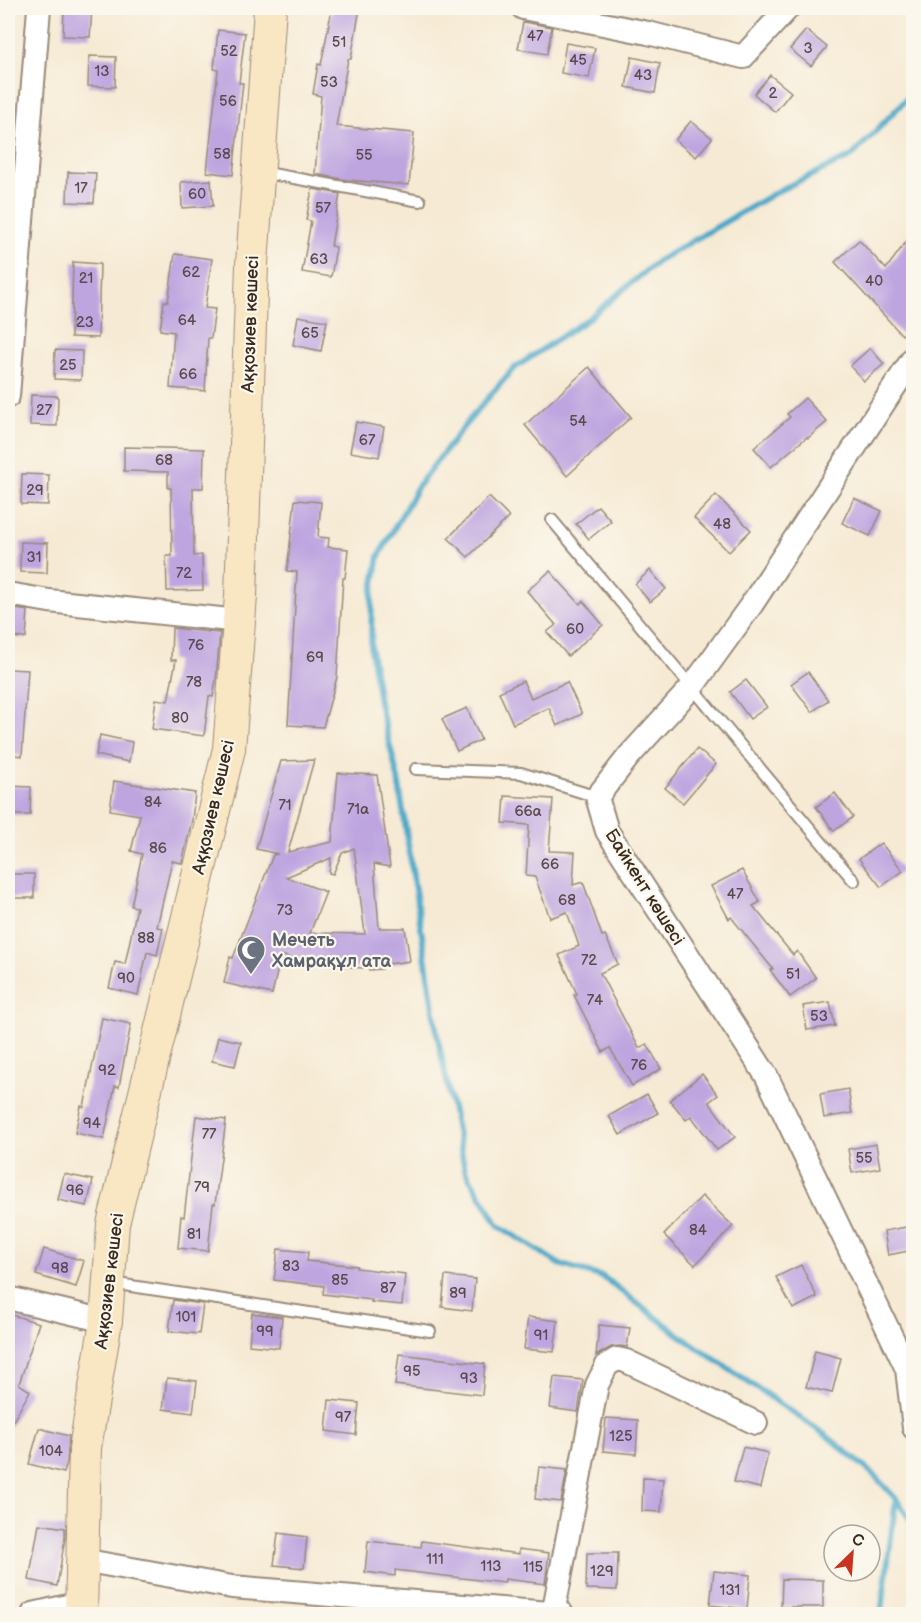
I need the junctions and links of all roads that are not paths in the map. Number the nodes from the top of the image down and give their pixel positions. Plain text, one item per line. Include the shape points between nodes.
1 (39, 8) edge
2 (270, 8) edge
3 (523, 8) edge
4 (788, 8) edge
5 (258, 171) junction
6 (420, 201) dead end
7 (914, 357) edge
8 (8, 396) edge
9 (552, 520) dead end
10 (8, 594) edge
11 (239, 621) junction
12 (692, 687) junction
13 (416, 769) dead end
14 (597, 797) junction
15 (854, 881) dead end
16 (108, 1282) junction
17 (8, 1298) edge
18 (106, 1321) junction
19 (430, 1331) dead end
20 (756, 1423) dead end
21 (914, 1428) edge
22 (82, 1560) junction
23 (81, 1609) edge
24 (33, 1614) edge
25 (556, 1614) edge

1 - 8 street
2 - 5 main road, Аққозиев көшесі
3 - 4 street via 743,57
5 - 6 lane
5 - 11 main road, Аққозиев көшесі
7 - 12 street via 752,604
9 - 12 lane
10 - 11 street
11 - 16 main road, Аққозиев көшесі via 229,749 113,1224
12 - 14 street
12 - 15 lane
13 - 14 lane via 521,773
14 - 21 street, Байкент көшесі via 608,831 766,1076 907,1369
16 - 18 main road, Аққозиев көшесі
16 - 19 lane
17 - 18 street
18 - 22 main road, Аққозиев көшесі via 85,1448
20 - 25 street via 626,1361 617,1359 607,1365 597,1385
22 - 23 main road, Аққозиев көшесі
22 - 25 street via 232,1587
23 - 24 street

